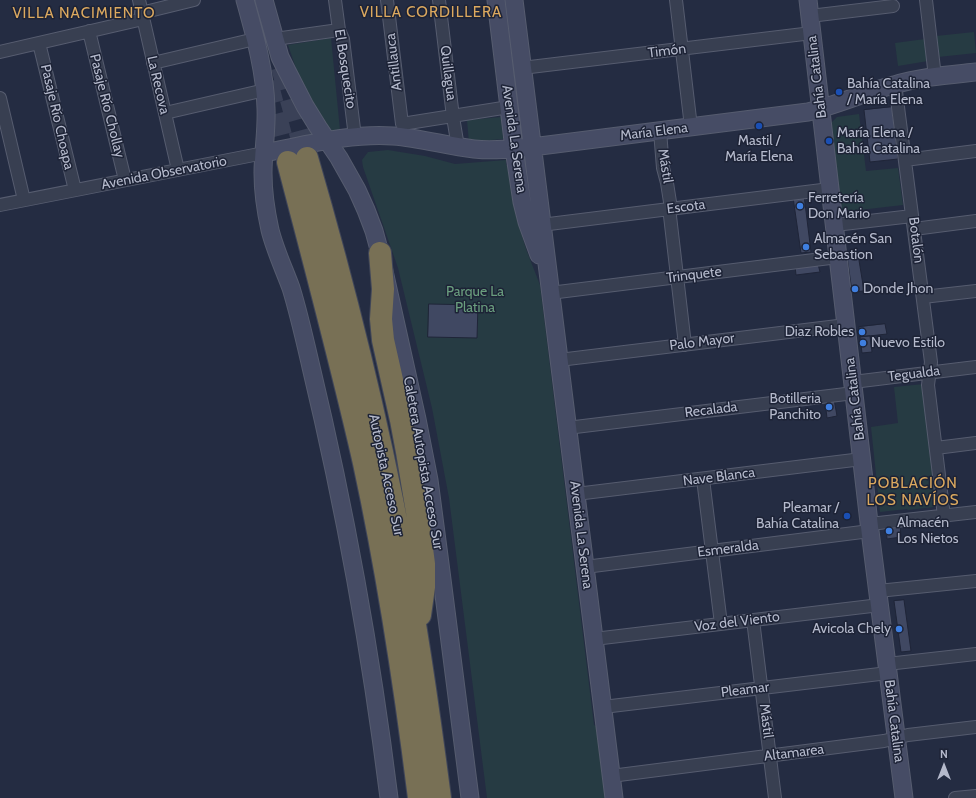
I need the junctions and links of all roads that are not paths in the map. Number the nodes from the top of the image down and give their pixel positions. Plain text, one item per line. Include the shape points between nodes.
1 (138, 0) edge
2 (194, 0) edge
3 (245, 0) edge
4 (264, 0) edge
5 (335, 0) edge
6 (387, 0) edge
7 (439, 0) edge
8 (496, 0) edge
9 (514, 0) edge
10 (676, 0) edge
11 (926, 0) edge
12 (893, 6) dead end
13 (809, 8) edge
14 (142, 16) junction
15 (339, 30) junction
16 (89, 32) junction
17 (812, 33) junction
18 (255, 39) junction
19 (275, 39) junction
20 (39, 43) junction
21 (682, 49) junction
22 (0, 52) edge
23 (153, 63) junction
24 (522, 68) junction
25 (976, 72) edge
26 (935, 77) junction
27 (895, 84) junction
28 (265, 90) junction
29 (0, 98) edge
30 (509, 107) junction
31 (821, 109) junction
32 (165, 113) junction
33 (453, 117) junction
34 (691, 127) junction
35 (660, 131) junction
36 (355, 137) junction
37 (328, 141) junction
38 (458, 147) junction
39 (532, 147) junction
40 (514, 149) junction
41 (976, 151) edge
42 (264, 153) junction
43 (905, 160) junction
44 (178, 170) junction
45 (125, 180) junction
46 (830, 189) junction
47 (75, 190) junction
48 (24, 200) junction
49 (0, 204) edge
50 (670, 209) junction
51 (912, 216) junction
52 (976, 222) edge
53 (541, 225) junction
54 (834, 225) junction
55 (914, 229) junction
56 (380, 253) junction
57 (838, 257) junction
58 (548, 273) junction
59 (677, 277) junction
60 (976, 291) edge
61 (550, 293) junction
62 (923, 297) junction
63 (846, 325) junction
64 (685, 345) junction
65 (559, 360) junction
66 (976, 367) edge
67 (930, 373) junction
68 (854, 387) junction
69 (567, 428) junction
70 (976, 443) edge
71 (936, 448) junction
72 (862, 460) junction
73 (703, 479) junction
74 (576, 494) junction
75 (976, 512) edge
76 (944, 516) junction
77 (870, 528) junction
78 (712, 551) junction
79 (585, 567) junction
80 (976, 581) edge
81 (879, 598) junction
82 (753, 620) junction
83 (721, 624) junction
84 (594, 639) junction
85 (419, 652) junction
86 (976, 654) edge
87 (888, 668) junction
88 (761, 688) junction
89 (603, 707) junction
90 (976, 727) edge
91 (897, 738) junction
92 (770, 756) junction
93 (612, 776) junction
94 (976, 796) edge
95 (389, 798) edge
96 (420, 798) edge
97 (440, 798) edge
98 (470, 798) edge
99 (614, 798) edge
100 (775, 798) edge
101 (904, 798) edge
102 (955, 798) edge

1 - 14 street, La Recova
2 - 14 street
3 - 18 street
4 - 19 street
5 - 15 street, El Bosquecito
6 - 33 street, Antillauca via 402,124
7 - 33 street, Quillagua
8 - 30 street, Avenida La Serena
9 - 24 street, Avenida La Serena
10 - 21 street
11 - 26 street
12 - 13 street
13 - 17 street, Bahía Catalina
14 - 16 street
14 - 23 street, La Recova
15 - 19 street
15 - 36 street, El Bosquecito
16 - 20 street
16 - 45 street, Pasaje Río Chollay
17 - 21 street, Timón
17 - 31 street, Bahía Catalina
18 - 23 street
18 - 28 street
19 - 37 street via 280,57 295,87
20 - 22 street
20 - 47 street, Pasaje Río Choapa
21 - 24 street, Timón
21 - 34 street
23 - 32 street, La Recova
24 - 39 street, Avenida La Serena
25 - 26 street, María Elena
26 - 27 street, María Elena
27 - 31 street, María Elena
27 - 43 street, Botalón
28 - 32 street
28 - 42 street
29 - 48 street
30 - 33 street
30 - 40 street, Avenida La Serena
31 - 34 street, María Elena
31 - 46 street, Bahía Catalina
32 - 44 street, La Recova
33 - 38 street, Quillagua
34 - 35 street, María Elena
35 - 39 street, María Elena
35 - 50 street, Mástil
36 - 37 street, María Elena
36 - 38 street, María Elena via 393,136
37 - 42 street, Avenida Observatorio
37 - 56 street, Caletera Autopista Acceso Sur via 357,190 369,217
38 - 40 street, María Elena
39 - 40 street, María Elena
39 - 53 street, Avenida La Serena
40 - 58 street, Avenida La Serena via 525,216
41 - 43 street
42 - 44 street, Avenida Observatorio
42 - 95 street via 264,186 270,229 291,289 322,412 362,610
43 - 51 street, Botalón
44 - 45 street, Avenida Observatorio
45 - 47 street, Avenida Observatorio
46 - 50 street, Escota
46 - 54 street, Bahía Catalina
47 - 48 street, Avenida Observatorio
48 - 49 street, Avenida Observatorio
50 - 53 street, Escota
50 - 59 street, Mástil
51 - 54 street
51 - 55 street, Botalón
52 - 55 street
53 - 58 street, Avenida La Serena
54 - 57 street, Bahía Catalina
55 - 62 street, Botalón
56 - 85 highway via 383,340 408,452 424,564
56 - 98 street, Caletera Autopista Acceso Sur via 429,480
57 - 59 street, Trinquete
57 - 63 street, Bahía Catalina
58 - 61 street, Avenida La Serena
59 - 61 street, Trinquete
59 - 64 street, Mástil
60 - 62 street
61 - 65 street, Avenida La Serena
62 - 67 street, Botalón via 931,362
63 - 64 street, Palo Mayor
63 - 68 street, Bahía Catalina
64 - 65 street, Palo Mayor
65 - 69 street, Avenida La Serena
66 - 67 street, Tegualda
67 - 68 street, Tegualda
67 - 71 street, Botalón via 928,385
68 - 69 street, Recalada
68 - 72 street, Bahía Catalina
69 - 74 street, Avenida La Serena
70 - 71 street
71 - 76 street, Botalón
72 - 73 street, Nave Blanca
72 - 77 street, Bahía Catalina
73 - 74 street, Nave Blanca
73 - 78 street
74 - 79 street, Avenida La Serena
75 - 76 street, Esmeralda
76 - 77 street, Esmeralda
77 - 78 street, Esmeralda
77 - 81 street, Bahía Catalina
78 - 79 street, Esmeralda
78 - 83 street
79 - 84 street, Avenida La Serena
80 - 81 street, Voz del Viento
81 - 82 street, Voz del Viento
81 - 87 street, Bahía Catalina
82 - 83 street, Voz del Viento
82 - 88 street, Mástil
83 - 84 street, Voz del Viento
84 - 89 street, Avenida La Serena
85 - 96 highway, Autopista Acceso Sur via 390,488 360,354 321,208 298,160 328,316 373,506 398,645
85 - 97 highway, Autopista Acceso Sur
86 - 87 street, Pleamar
87 - 88 street, Pleamar
87 - 91 street, Bahía Catalina
88 - 89 street, Pleamar
88 - 92 street, Mástil
89 - 93 street, Avenida La Serena
90 - 91 street, Altamarea
91 - 92 street, Altamarea
91 - 101 street, Bahía Catalina
92 - 93 street, Altamarea
92 - 100 street, Mástil
93 - 99 street, Avenida La Serena
94 - 102 street

